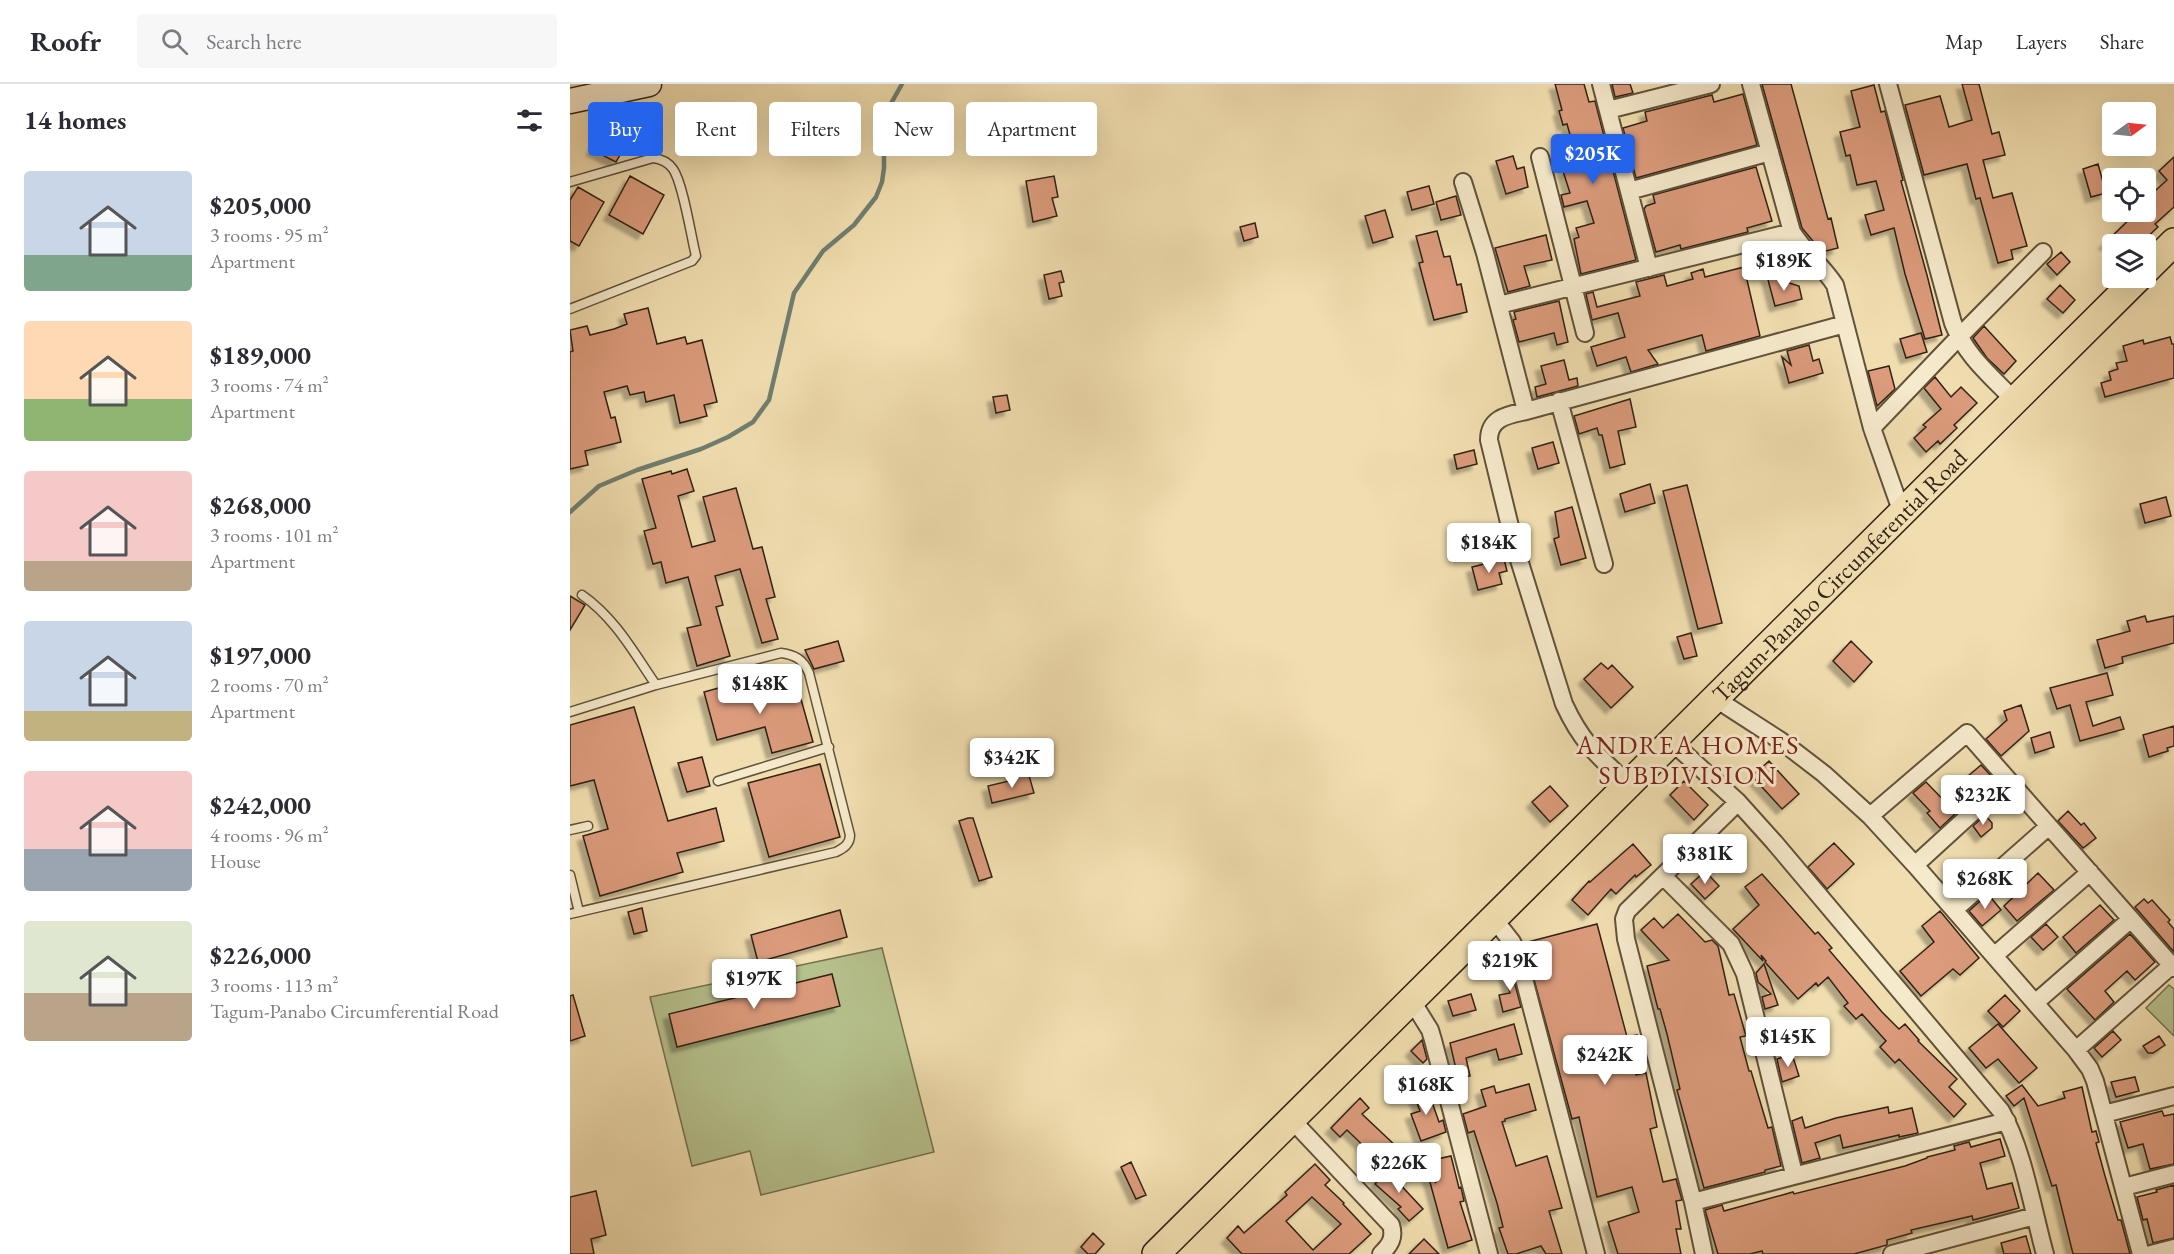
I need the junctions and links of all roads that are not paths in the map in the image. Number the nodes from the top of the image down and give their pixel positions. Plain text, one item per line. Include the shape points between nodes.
1 (648, 84) edge
2 (1601, 84) edge
3 (1711, 84) edge
4 (1751, 84) edge
5 (1888, 84) edge
6 (570, 101) edge
7 (1608, 110) junction
8 (1770, 152) junction
9 (1540, 157) dead end
10 (570, 182) edge
11 (1463, 182) dead end
12 (1629, 191) junction
13 (1792, 232) junction
14 (2174, 242) edge
15 (2043, 252) dead end
16 (2156, 260) edge
17 (1649, 268) junction
18 (1574, 286) junction
19 (2128, 288) edge
20 (1498, 305) junction
21 (570, 309) edge
22 (1845, 324) junction
23 (1585, 333) dead end
24 (1959, 337) junction
25 (2014, 400) junction
26 (1559, 401) junction
27 (1526, 411) junction
28 (1872, 428) junction
29 (1902, 513) junction
30 (1604, 564) dead end
31 (582, 595) dead end
32 (656, 685) junction
33 (1716, 699) junction
34 (570, 712) edge
35 (1672, 742) junction
36 (829, 747) junction
37 (2008, 780) junction
38 (718, 781) dead end
39 (1629, 785) junction
40 (1738, 802) junction
41 (1870, 816) junction
42 (588, 825) dead end
43 (2049, 826) junction
44 (570, 830) edge
45 (1915, 865) junction
46 (2090, 872) junction
47 (570, 875) edge
48 (1663, 876) junction
49 (1954, 910) junction
50 (574, 913) edge
51 (1494, 919) junction
52 (2131, 919) junction
53 (1994, 956) junction
54 (2173, 966) edge
55 (1412, 1001) junction
56 (2035, 1003) junction
57 (2076, 1050) junction
58 (2174, 1096) edge
59 (2104, 1114) junction
60 (1291, 1119) junction
61 (2007, 1121) junction
62 (1794, 1174) junction
63 (2174, 1174) edge
64 (2124, 1187) junction
65 (1693, 1202) junction
66 (2035, 1216) junction
67 (2174, 1248) edge
68 (1156, 1254) edge
69 (1381, 1254) edge
70 (1489, 1254) edge
71 (1596, 1254) edge
72 (1704, 1254) edge
73 (1892, 1254) edge
74 (2045, 1254) edge
75 (2141, 1254) edge
76 (2151, 1254) edge

1 - 6 main road
2 - 7 street
3 - 7 street
4 - 8 street
5 - 24 street
7 - 12 street
8 - 12 street
8 - 13 street
9 - 18 street
10 - 21 lane via 653,158 662,159 676,176 696,256 692,261
11 - 20 street
12 - 17 street
13 - 17 street
13 - 22 street via 1835,285
14 - 16 main road
15 - 24 street
17 - 18 street
18 - 20 street
18 - 23 street
19 - 25 main road, Tagum-Panabo Circumferential Road
20 - 27 street
22 - 26 street
22 - 28 street
24 - 25 street via 1968,352
24 - 28 street
25 - 29 main road, Tagum-Panabo Circumferential Road
26 - 27 street
26 - 30 street
27 - 39 street via 1502,417 1489,431 1515,547 1575,728 1589,748
28 - 29 street
29 - 33 main road, Tagum-Panabo Circumferential Road
31 - 32 lane via 610,618
32 - 34 lane
32 - 36 lane via 781,653 792,654 805,664 809,673
33 - 35 main road, Tagum-Panabo Circumferential Road
33 - 41 street via 1824,774
35 - 39 main road, Tagum-Panabo Circumferential Road
35 - 40 street
36 - 38 lane
36 - 50 lane via 850,835 843,849
37 - 41 street via 1967,733
37 - 43 street
37 - 45 street
39 - 51 main road, Tagum-Panabo Circumferential Road
40 - 48 street
40 - 61 street
41 - 45 street
42 - 44 lane
43 - 46 street
43 - 49 street
45 - 49 street
46 - 52 street
46 - 53 street
47 - 50 lane
48 - 62 street via 1731,944 1739,959
48 - 65 street via 1627,911 1624,928
49 - 53 street
51 - 55 main road, Tagum-Panabo Circumferential Road
51 - 71 street via 1517,952
52 - 54 street
52 - 56 street
53 - 56 street
54 - 57 street
55 - 60 main road, Tagum-Panabo Circumferential Road
55 - 70 street via 1430,1030
56 - 57 street
57 - 59 street via 2090,1069
58 - 59 street
59 - 64 street
60 - 68 main road, Tagum-Panabo Circumferential Road
60 - 69 street via 1391,1225 1392,1240
61 - 62 street
61 - 66 street
62 - 65 street
63 - 64 street
64 - 75 street
65 - 72 street
66 - 73 street
66 - 74 street
67 - 76 street

